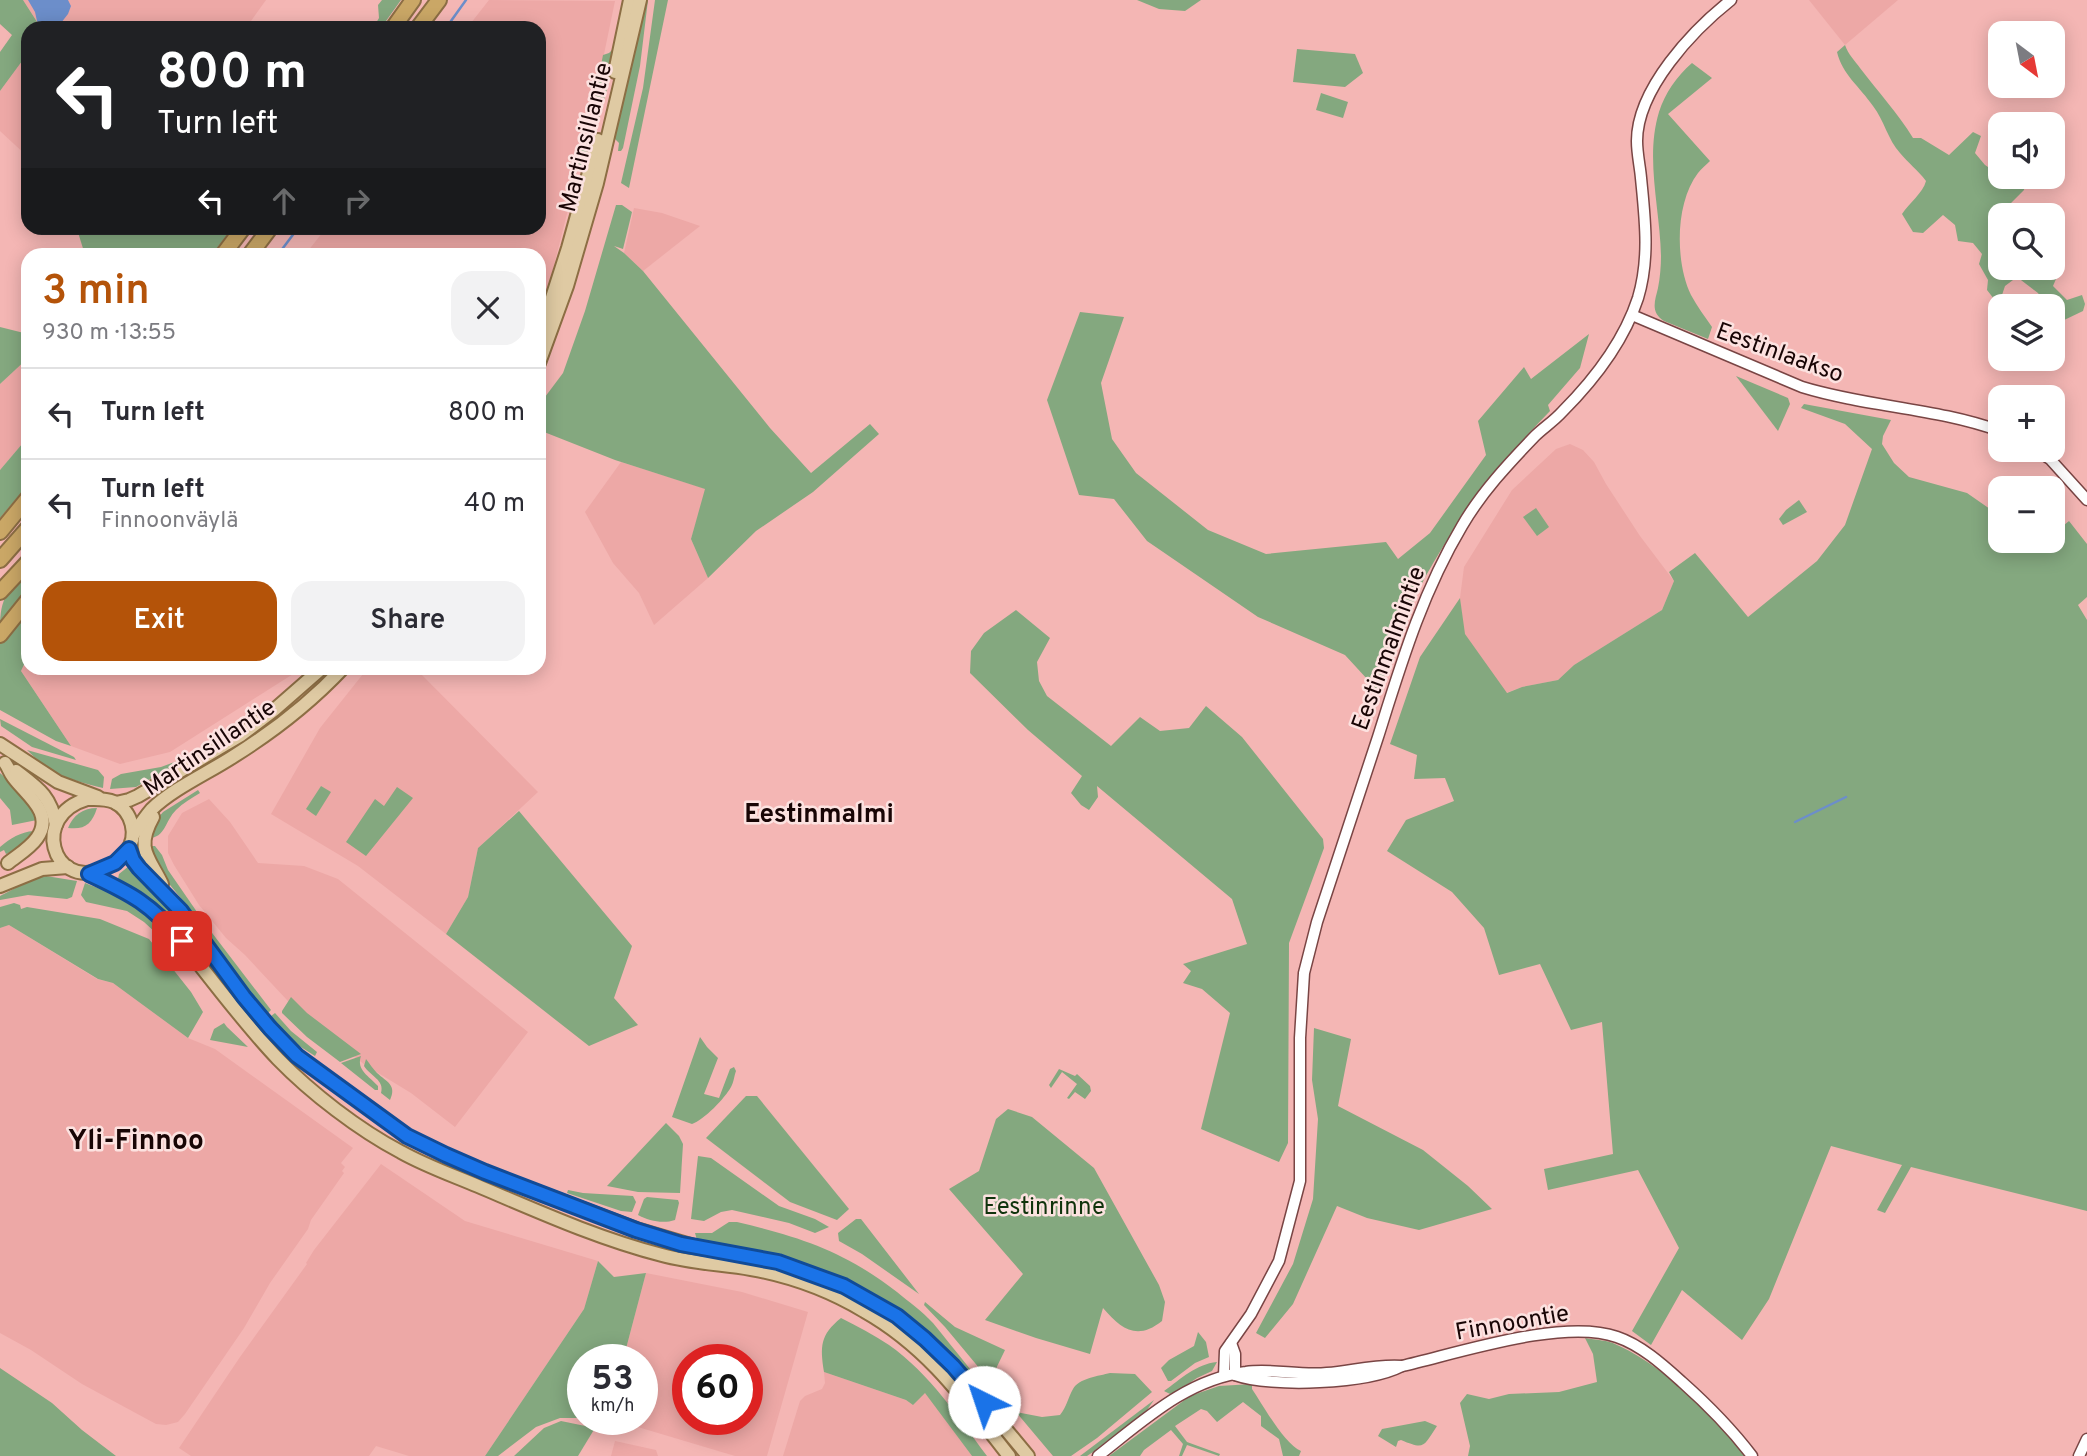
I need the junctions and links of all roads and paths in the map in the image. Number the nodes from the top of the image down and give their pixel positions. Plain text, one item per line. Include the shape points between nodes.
1 (414, 0) edge
2 (439, 0) edge
3 (630, 0) edge
4 (640, 0) edge
5 (1731, 0) edge
6 (398, 21) edge
7 (423, 21) edge
8 (1632, 315) junction
9 (546, 316) edge
10 (546, 343) edge
11 (1988, 427) edge
12 (2053, 462) edge
13 (2087, 500) edge
14 (21, 503) edge
15 (21, 505) edge
16 (0, 523) edge
17 (0, 532) edge
18 (21, 536) edge
19 (0, 560) edge
20 (21, 570) edge
21 (0, 592) edge
22 (21, 609) edge
23 (0, 635) edge
24 (314, 675) edge
25 (337, 675) edge
26 (0, 744) edge
27 (3, 761) edge
28 (101, 799) junction
29 (163, 800) junction
30 (116, 803) junction
31 (54, 831) junction
32 (133, 835) junction
33 (129, 849) junction
34 (4, 865) edge
35 (68, 867) junction
36 (89, 874) junction
37 (0, 886) edge
38 (169, 897) junction
39 (1229, 1375) junction
40 (2087, 1439) edge
41 (1009, 1456) edge
42 (1028, 1456) edge
43 (1098, 1456) edge
44 (1752, 1456) edge
45 (2079, 1456) edge

1 - 6 highway
2 - 7 highway
3 - 9 main road, Martinsillantie via 592,161
4 - 10 main road, Martinsillantie via 597,183
5 - 8 street, Eestinmalmintie via 1679,50 1643,113 1637,141 1647,247
8 - 11 street, Eestinlaakso via 1802,387
8 - 39 street, Eestinmalmintie via 1589,382 1484,493 1444,556 1415,621 1304,973 1300,1181 1279,1261 1231,1343 1235,1354
12 - 13 street
14 - 16 highway
15 - 17 highway
18 - 19 highway
20 - 21 highway
22 - 23 highway
24 - 30 main road, Martinsillantie via 241,735 138,796
25 - 29 main road, Martinsillantie via 277,727
26 - 28 main road via 58,782
27 - 31 main road via 46,796 53,808
27 - 34 main road via 38,805 42,823 33,843
28 - 30 main road
28 - 31 main road via 69,806
29 - 32 main road, Martinsillantie
29 - 38 main road via 145,844
30 - 32 main road via 131,821
31 - 34 main road via 19,860
31 - 35 main road via 57,855
32 - 33 main road
33 - 36 main road via 115,863
33 - 38 main road via 139,868
35 - 36 main road
35 - 37 main road via 42,869
36 - 41 main road via 153,909 277,1058 312,1090 399,1151 542,1214 615,1240 676,1258 801,1281 840,1298 866,1311 930,1360
38 - 42 main road via 297,1056 407,1136 640,1231 704,1249 778,1262 844,1286 897,1316 925,1339
39 - 43 street, Finnoontie via 1203,1382 1167,1402
39 - 44 street, Finnoontie via 1402,1366 1549,1333 1607,1334 1631,1343 1672,1373 1718,1414
40 - 45 street

